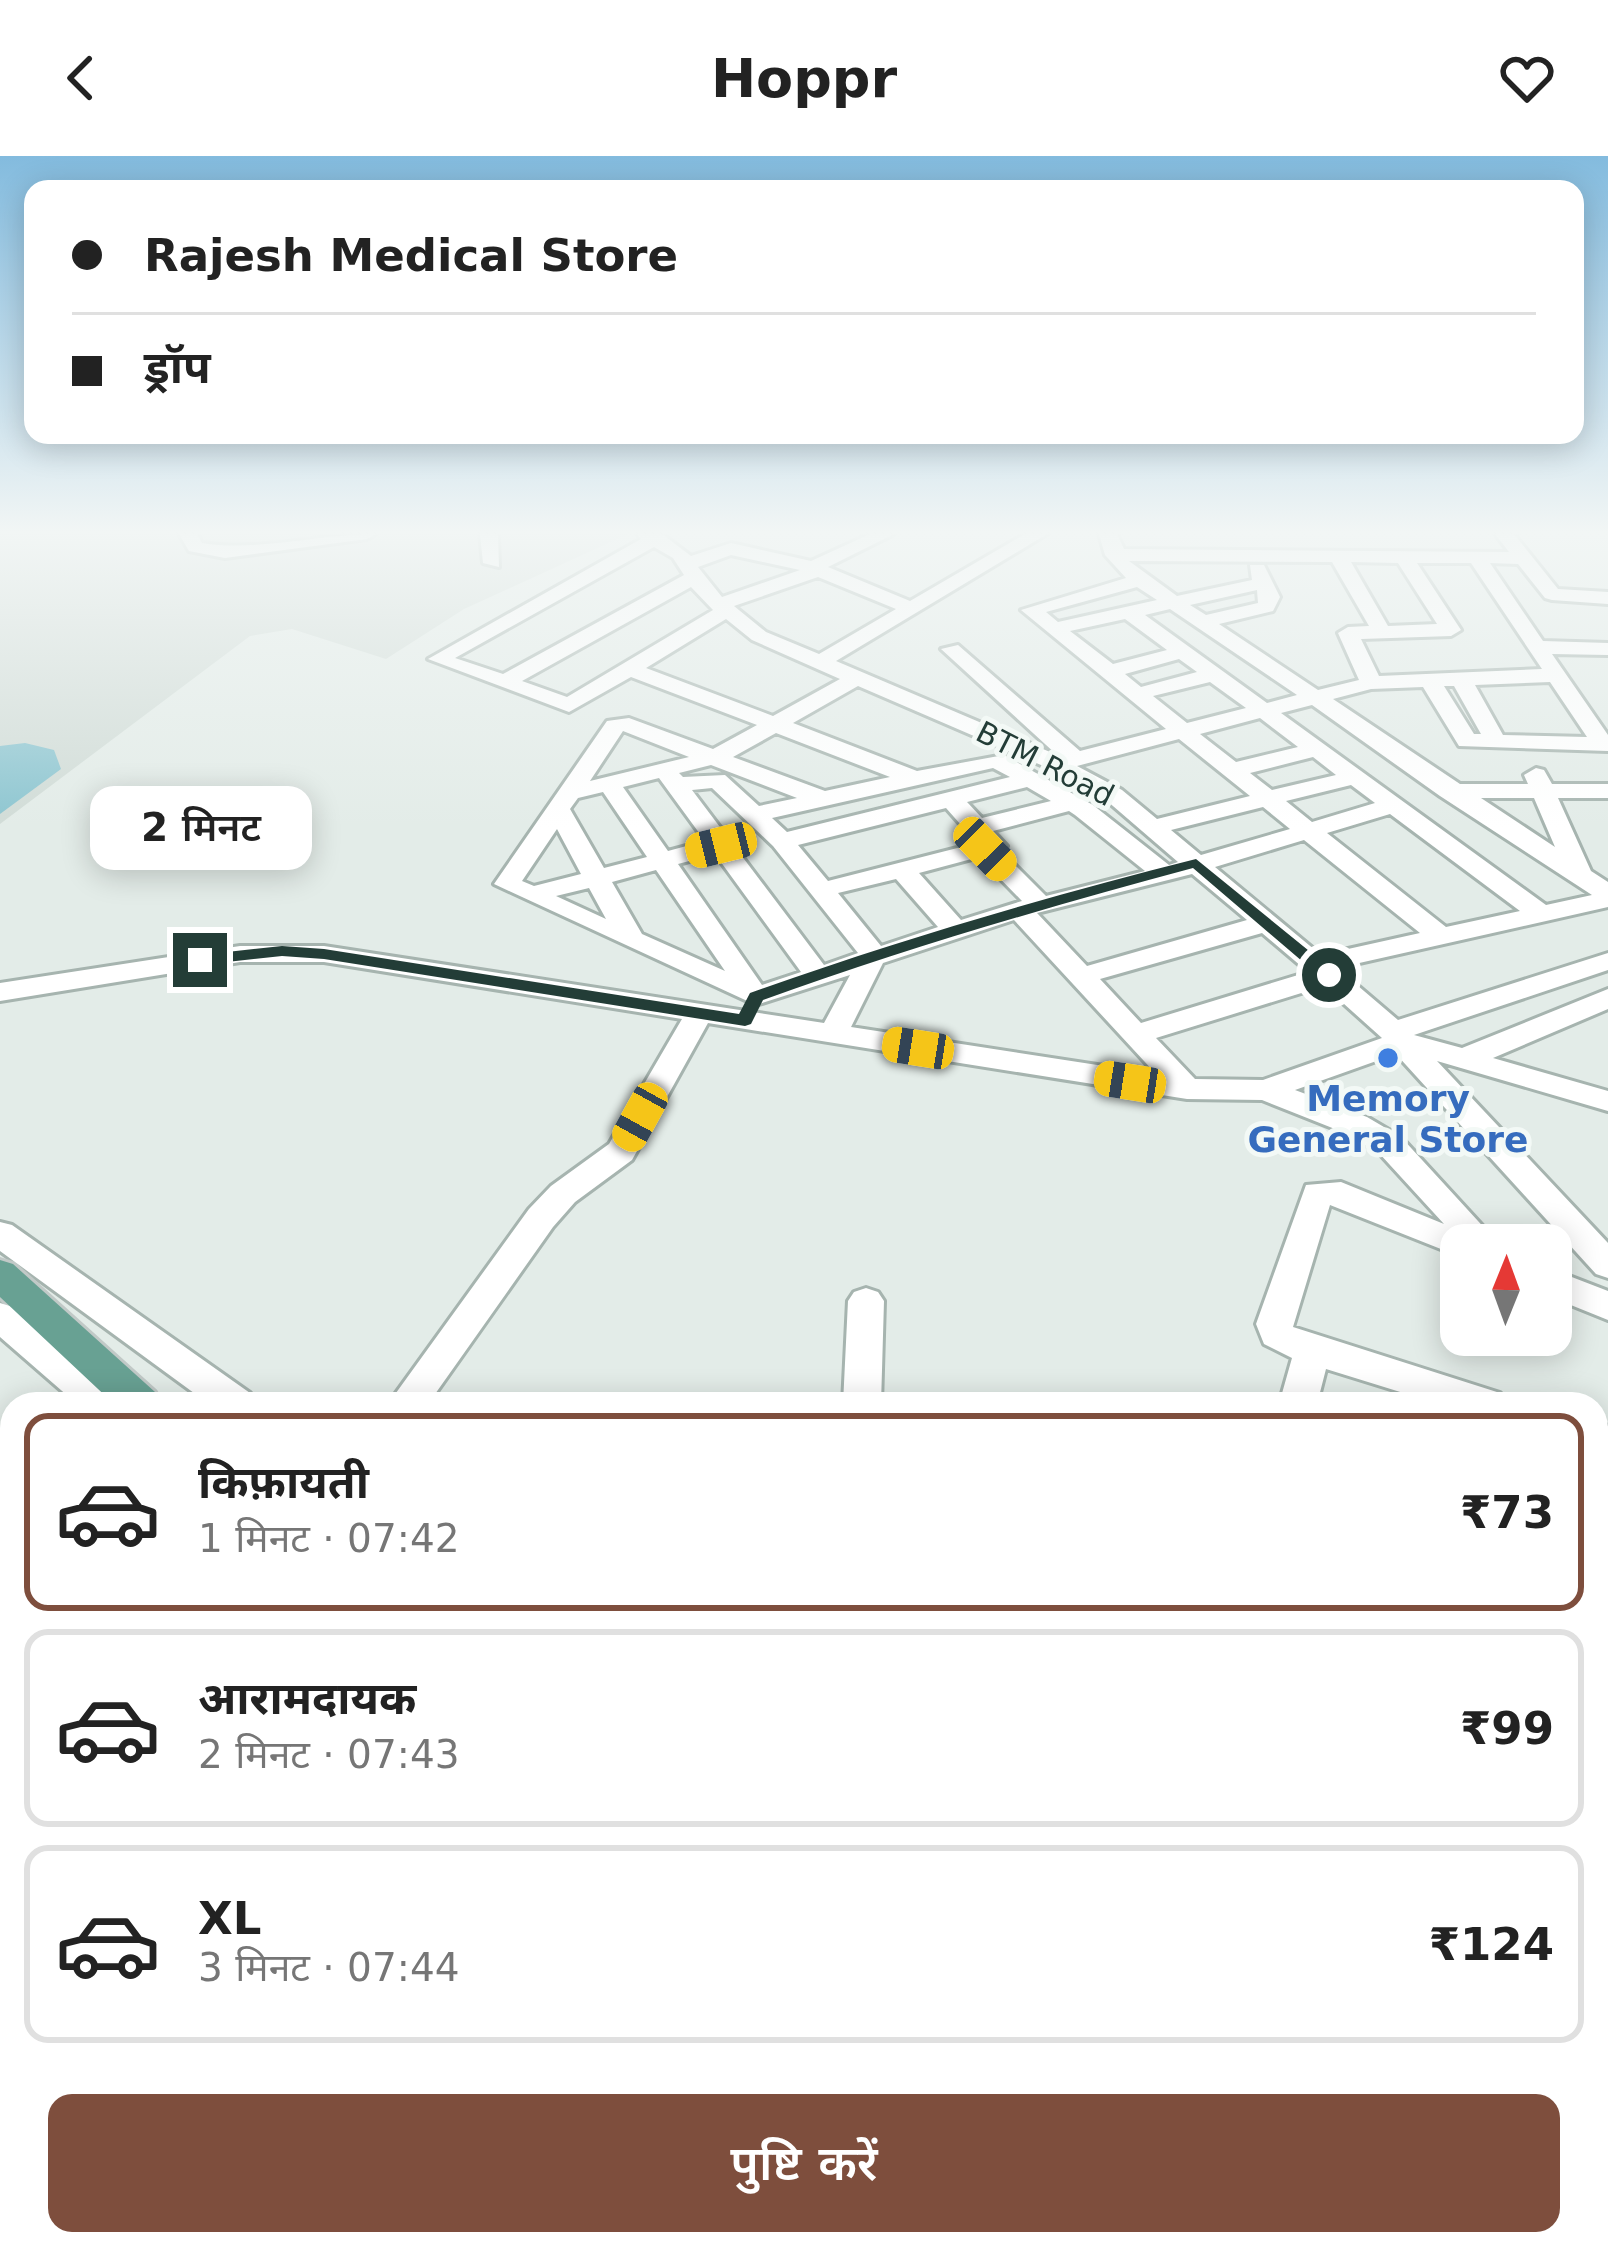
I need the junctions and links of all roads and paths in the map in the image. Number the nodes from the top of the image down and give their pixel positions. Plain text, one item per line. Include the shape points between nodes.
1 (486, 632) edge
2 (633, 632) edge
3 (659, 632) edge
4 (753, 632) edge
5 (872, 632) edge
6 (1057, 632) edge
7 (1157, 632) edge
8 (1216, 632) edge
9 (1382, 632) joint
10 (1450, 632) edge
11 (1524, 632) edge
12 (1582, 632) edge
13 (1536, 647) junction
14 (951, 649) dead end
15 (1185, 651) junction
16 (820, 662) junction
17 (631, 669) junction
18 (1109, 672) junction
19 (1216, 674) junction
20 (1555, 675) junction
21 (1460, 677) junction
22 (857, 678) junction
23 (1428, 678) junction
24 (1371, 682) junction
25 (503, 683) junction
26 (1137, 694) junction
27 (1311, 698) junction
28 (1267, 711) junction
29 (775, 724) junction
30 (1185, 733) junction
31 (1507, 742) junction
32 (1605, 744) edge
33 (1319, 749) junction
34 (716, 757) junction
35 (1066, 762) junction
36 (1231, 770) junction
37 (670, 777) junction
38 (1356, 777) junction
39 (915, 778) junction
40 (1031, 779) junction
41 (609, 783) junction
42 (1545, 790) junction
43 (1608, 791) edge
44 (1452, 794) junction
45 (823, 799) junction
46 (1267, 799) junction
47 (951, 800) junction
48 (566, 801) junction
49 (1072, 803) junction
50 (1399, 808) junction
51 (756, 814) junction
52 (1153, 827) junction
53 (1304, 829) junction
54 (981, 838) junction
55 (782, 842) junction
56 (721, 845) junction
57 (662, 860) junction
58 (1196, 863) junction
59 (902, 869) junction
60 (1165, 874) junction
61 (597, 878) junction
62 (1581, 878) junction
63 (821, 890) junction
64 (531, 896) junction
65 (1608, 897) edge
66 (1029, 908) junction
67 (1539, 912) junction
68 (1266, 922) junction
69 (955, 930) junction
70 (1438, 935) junction
71 (632, 941) junction
72 (874, 955) junction
73 (1608, 961) edge
74 (1323, 970) junction
75 (817, 975) junction
76 (1081, 976) junction
77 (0, 992) edge
78 (1608, 998) edge
79 (750, 1008) junction
80 (699, 1014) junction
81 (833, 1034) junction
82 (1136, 1034) junction
83 (1397, 1036) junction
84 (1468, 1057) junction
85 (1187, 1089) junction
86 (1265, 1090) junction
87 (1608, 1101) edge
88 (1464, 1224) edge
89 (0, 1234) edge
90 (1440, 1236) edge
91 (1608, 1265) edge
92 (0, 1274) edge
93 (1572, 1291) edge
94 (866, 1300) dead end
95 (1608, 1306) edge
96 (0, 1317) edge
97 (1313, 1349) junction
98 (89, 1392) edge
99 (128, 1392) edge
100 (220, 1392) edge
101 (416, 1392) edge
102 (862, 1392) edge
103 (1301, 1392) edge
104 (1449, 1392) edge

1 - 25 street via 438,659
2 - 25 street
3 - 17 street
4 - 16 street, BTM Road
5 - 16 street
6 - 18 street
7 - 15 street
8 - 27 street
9 - 10 street
9 - 24 street via 1347,635
11 - 13 street
12 - 13 street
13 - 20 street
14 - 35 street
15 - 18 street
15 - 19 street
16 - 22 street, BTM Road
17 - 25 street via 569,705
17 - 29 street
18 - 26 street
19 - 26 street
19 - 28 street
20 - 21 street
20 - 32 street
21 - 23 street
21 - 31 street
22 - 29 street
22 - 35 street, BTM Road
23 - 24 street
23 - 31 street via 1463,738
24 - 27 street
26 - 30 street
27 - 28 street
27 - 44 street
28 - 30 street
28 - 33 street
29 - 34 street
29 - 39 street
30 - 35 street
30 - 36 street
31 - 32 street
31 - 42 street
33 - 36 street
33 - 38 street
34 - 37 street
34 - 45 street
34 - 48 street via 621,723
35 - 52 street, BTM Road
36 - 46 street
37 - 41 street
37 - 51 street via 714,778
37 - 56 street
38 - 46 street
38 - 50 street
39 - 40 street via 996,760
39 - 45 street
40 - 47 street
40 - 49 street
41 - 48 street
41 - 57 street
42 - 43 street
42 - 44 street
42 - 62 street
44 - 50 street
44 - 62 street
45 - 51 street
46 - 52 street
46 - 53 street
47 - 54 street
47 - 55 street
48 - 61 street
48 - 64 street via 509,877 512,889
49 - 54 street
49 - 60 street
50 - 53 street
50 - 67 street
51 - 55 street
52 - 58 street, BTM Road
53 - 58 street
53 - 70 street
54 - 59 street
54 - 66 street
55 - 63 street
56 - 57 street
56 - 75 street
57 - 61 street
57 - 79 street
58 - 60 street
58 - 68 street, BTM Road
59 - 63 street
59 - 69 street
60 - 66 street
61 - 64 street
61 - 71 street
62 - 65 street
63 - 72 street
64 - 71 street
65 - 67 street
66 - 69 street
66 - 76 street
67 - 70 street
68 - 74 street, BTM Road
68 - 76 street
69 - 72 street
70 - 74 street
71 - 79 street
72 - 75 street
72 - 81 street
73 - 83 street
74 - 82 street
74 - 83 street, BTM Road
75 - 79 street
76 - 82 street
77 - 80 street via 282,951
78 - 84 street
79 - 80 street
79 - 81 street
80 - 101 street via 621,1152 541,1218
81 - 85 street
82 - 85 street
83 - 84 street
83 - 86 street
83 - 91 street, BTM Road
84 - 87 street
85 - 86 street
86 - 88 street via 1390,1145
89 - 100 street
90 - 97 street via 1341,1194 1318,1193 1274,1324 1286,1342
92 - 99 main road
93 - 95 street
94 - 102 street
96 - 98 street
97 - 103 street
97 - 104 street

